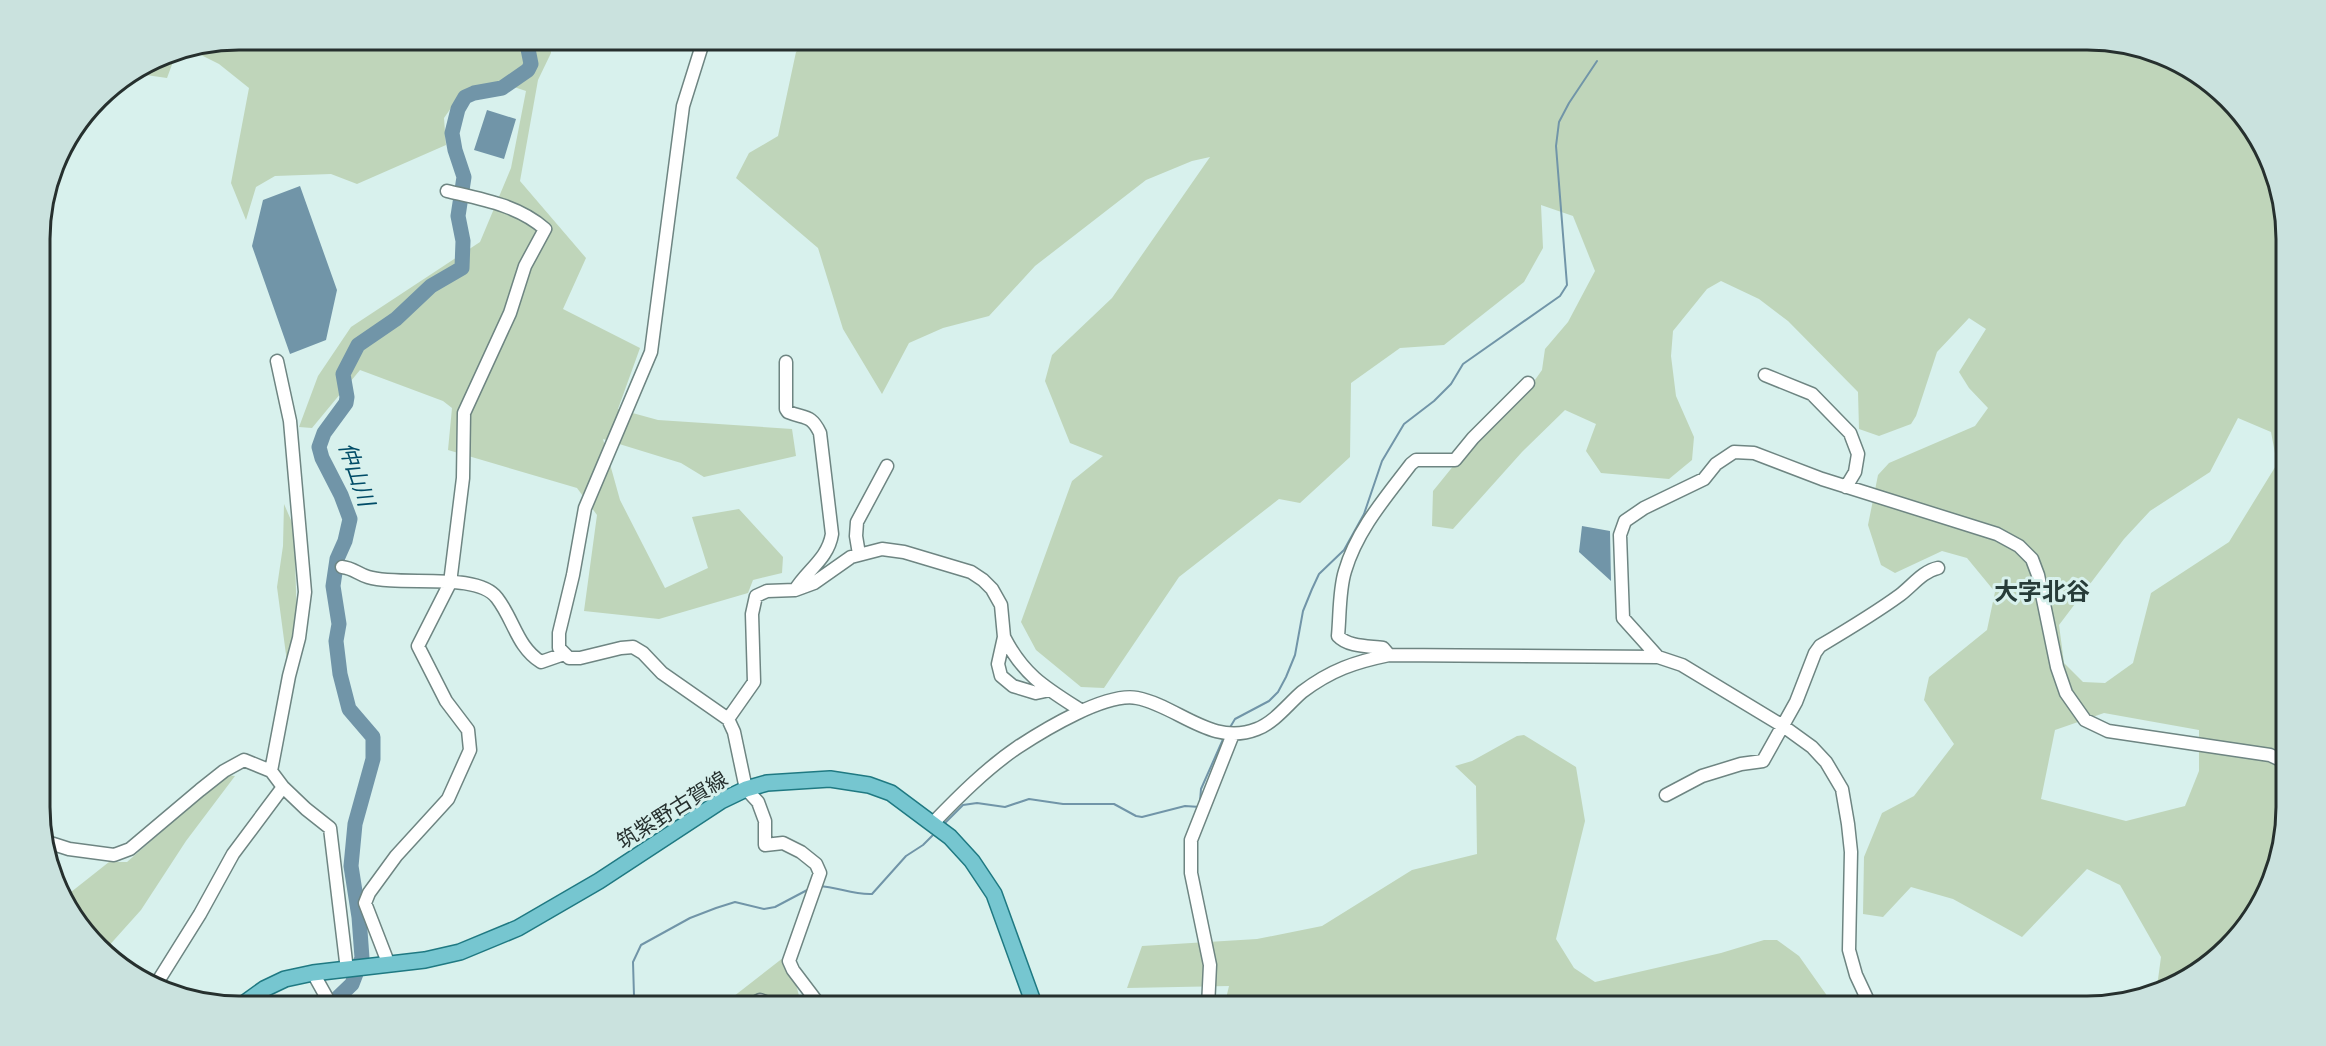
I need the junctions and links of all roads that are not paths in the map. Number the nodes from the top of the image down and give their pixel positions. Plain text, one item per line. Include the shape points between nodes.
1 (701, 50) edge
2 (447, 191) dead end
3 (277, 361) dead end
4 (786, 362) dead end
5 (1765, 375) dead end
6 (1528, 383) dead end
7 (887, 466) dead end
8 (1846, 487) junction
9 (859, 554) junction
10 (342, 567) dead end
11 (1938, 568) dead end
12 (450, 583) junction
13 (795, 590) junction
14 (1004, 637) junction
15 (564, 654) junction
16 (1389, 655) junction
17 (1658, 657) junction
18 (1050, 690) junction
19 (1082, 711) junction
20 (728, 719) junction
21 (1783, 726) junction
22 (1233, 734) junction
23 (2276, 758) edge
24 (271, 771) junction
25 (283, 787) junction
26 (746, 789) junction
27 (1666, 795) dead end
28 (933, 823) junction
29 (54, 844) edge
30 (385, 966) junction
31 (351, 969) junction
32 (313, 973) junction
33 (160, 979) edge
34 (253, 996) edge
35 (326, 996) edge
36 (813, 996) edge
37 (1031, 996) edge
38 (1209, 996) edge
39 (1866, 996) edge

1 - 15 street via 683,106 651,352 585,508 559,633 559,648
2 - 12 street via 489,199 545,229 525,266 510,313 464,414 463,478
3 - 24 street via 290,421 304,592 299,638
4 - 13 street via 786,409 814,421 820,433 832,534 830,547 821,561 803,576
5 - 8 street via 1812,394 1850,433 1858,454 1855,472
6 - 16 street via 1455,460 1416,460 1411,464 1361,535 1345,571 1338,636 1357,645 1383,648
7 - 9 street via 857,522
8 - 17 street via 1754,453 1734,452 1716,464 1704,479 1632,514 1620,535 1623,618
8 - 23 street via 1997,534 2019,546 2032,559 2038,575 2066,693 2085,720 2108,731
9 - 13 street
9 - 14 street via 892,549 971,572 998,598
10 - 12 street via 353,568 367,577
11 - 21 street via 1820,646
12 - 15 street via 472,583 496,596 529,654 541,662
12 - 30 street via 418,646 446,701 468,730 470,750 448,800 396,856 365,903
13 - 20 street via 767,591 756,596 752,614 754,682
14 - 18 street via 1018,663
14 - 18 street via 998,664 1001,676 1013,686 1036,693
15 - 20 street via 580,658 633,647 662,673
16 - 17 street
16 - 22 street via 1335,671 1257,729
17 - 21 street via 1682,665
18 - 19 street
19 - 22 street via 1116,698 1137,698 1162,706 1207,730
19 - 28 street via 1017,748
20 - 26 street
21 - 27 street via 1763,761 1702,776
21 - 39 street via 1812,747 1842,789 1851,852 1849,950
22 - 38 street via 1191,840 1191,873 1210,965
24 - 25 street
24 - 29 street via 244,760 237,763 130,849 114,855
25 - 31 street via 330,828
25 - 33 street via 233,854
26 - 28 main road, 筑紫野古賀線 via 767,783 830,779 869,785 891,793
26 - 30 main road, 筑紫野古賀線 via 518,928 459,952
26 - 36 street via 758,801 765,821 765,845 783,843 801,852 816,864 819,873 789,961
28 - 37 main road, 筑紫野古賀線 via 972,861 994,894
30 - 31 main road, 筑紫野古賀線
31 - 32 main road, 筑紫野古賀線
32 - 34 main road, 筑紫野古賀線 via 285,979
32 - 35 street

